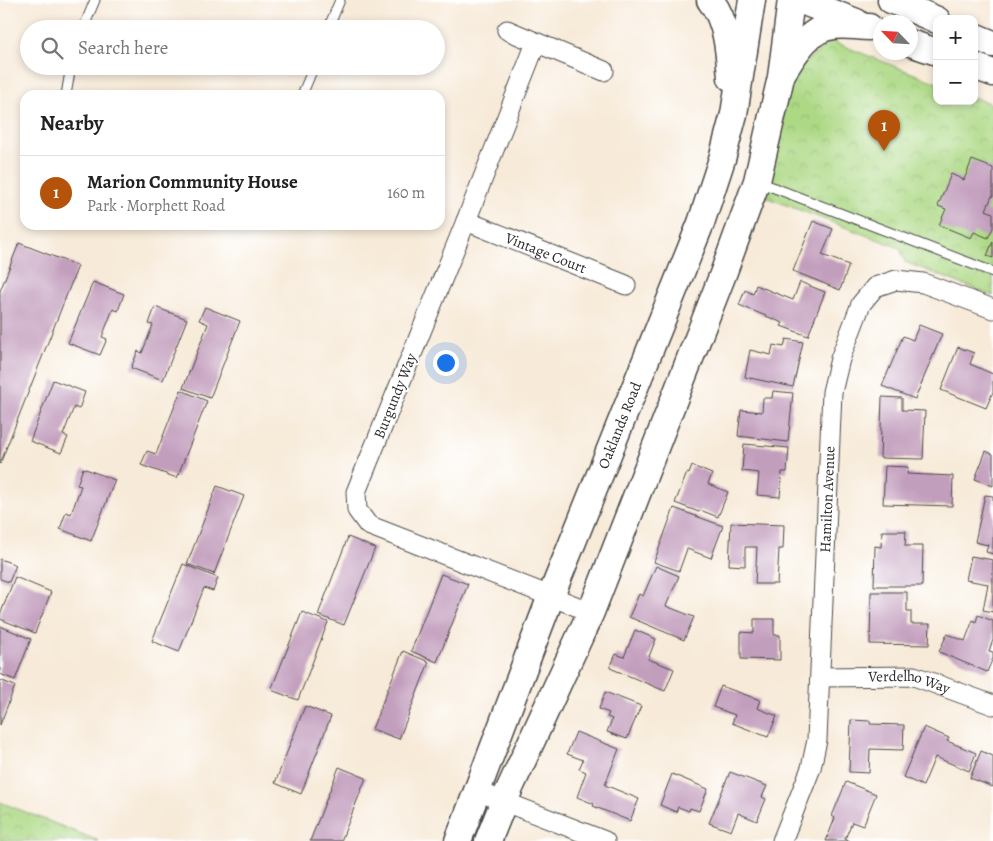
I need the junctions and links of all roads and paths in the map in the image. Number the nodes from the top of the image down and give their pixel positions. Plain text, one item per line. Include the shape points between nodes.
1 (95, 0) edge
2 (340, 0) edge
3 (710, 0) edge
4 (752, 0) edge
5 (791, 0) edge
6 (799, 0) edge
7 (891, 0) edge
8 (933, 18) edge
9 (87, 20) edge
10 (332, 20) edge
11 (873, 28) edge
12 (873, 29) edge
13 (506, 30) dead end
14 (978, 38) edge
15 (536, 43) junction
16 (993, 44) edge
17 (918, 46) edge
18 (933, 51) edge
19 (978, 67) edge
20 (604, 71) dead end
21 (993, 73) edge
22 (70, 75) edge
23 (310, 75) edge
24 (780, 77) junction
25 (67, 90) edge
26 (304, 90) edge
27 (734, 114) junction
28 (757, 181) junction
29 (466, 221) junction
30 (993, 272) edge
31 (626, 285) dead end
32 (993, 309) edge
33 (662, 319) junction
34 (698, 340) junction
35 (647, 358) junction
36 (684, 375) junction
37 (551, 596) junction
38 (591, 612) junction
39 (821, 677) junction
40 (993, 705) edge
41 (477, 791) junction
42 (504, 801) junction
43 (458, 841) edge
44 (488, 841) edge
45 (605, 841) edge
46 (782, 841) edge

1 - 9 lane
2 - 10 lane
3 - 27 main road via 719,11 730,56
4 - 27 main road, Oaklands Road
5 - 24 main road
6 - 11 main road
7 - 8 main road
12 - 24 main road via 833,26 822,29 805,40
13 - 15 street
14 - 16 main road
15 - 20 street
15 - 29 street, Burgundy Way
17 - 18 main road
19 - 21 main road
22 - 25 lane
23 - 26 lane
24 - 28 main road
27 - 33 main road, Oaklands Road via 701,223
28 - 30 lane
28 - 34 main road
29 - 31 street, Vintage Court
29 - 37 street, Burgundy Way via 356,492 357,510 368,525
32 - 39 street, Hamilton Avenue via 923,283 896,280 875,287 861,304 840,359 832,392
33 - 34 main road via 672,335
33 - 35 main road, Oaklands Road
34 - 36 main road
35 - 36 main road via 666,355 674,359
35 - 37 main road, Oaklands Road
36 - 38 main road
37 - 38 street, Burgundy Way
37 - 41 main road, Oaklands Road
38 - 42 main road
39 - 40 street, Verdelho Way via 914,676
39 - 46 street, Hamilton Avenue via 818,740 811,768
41 - 42 street
41 - 43 main road, Oaklands Road
42 - 44 main road
42 - 45 street

